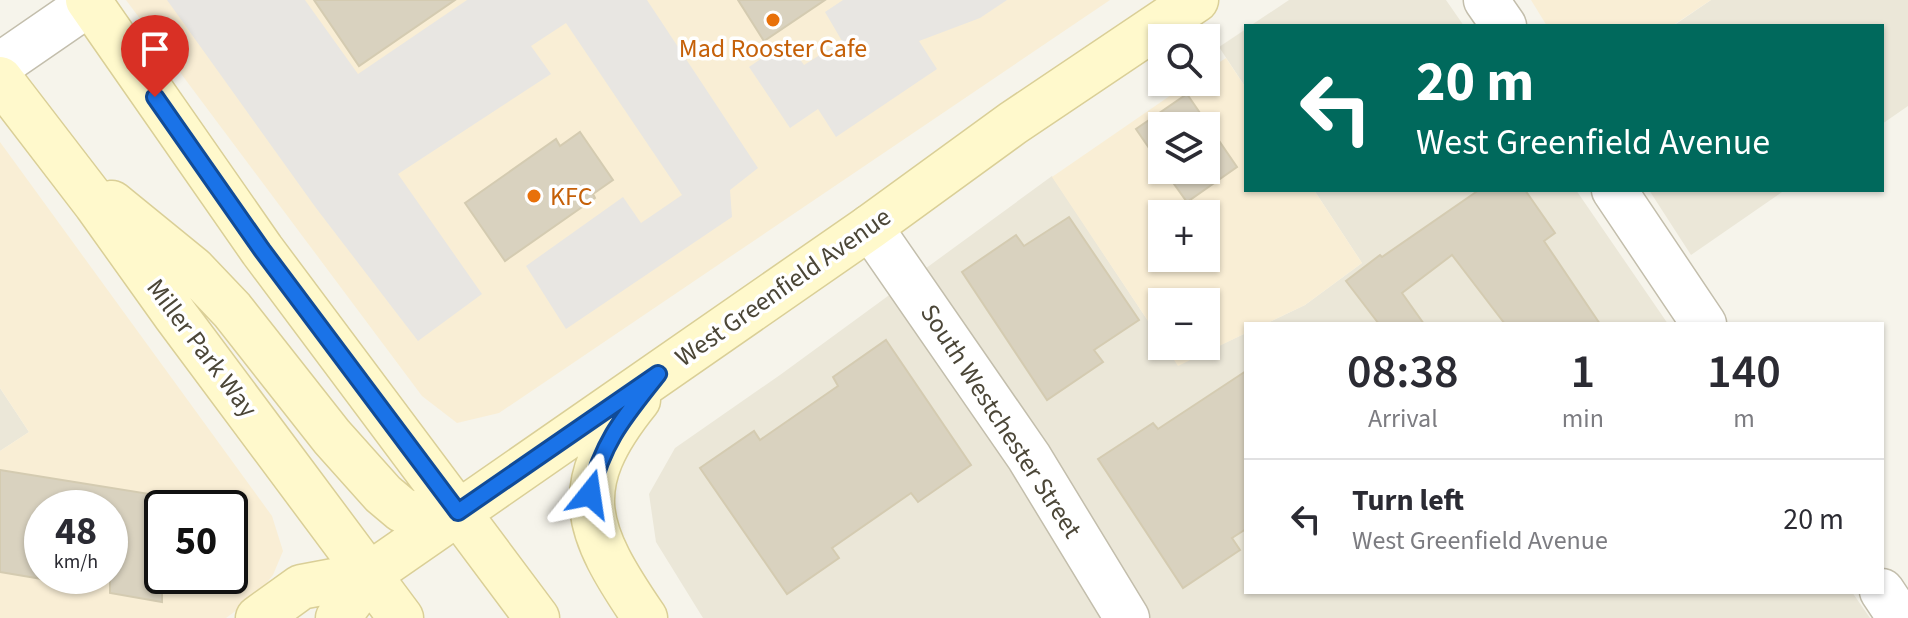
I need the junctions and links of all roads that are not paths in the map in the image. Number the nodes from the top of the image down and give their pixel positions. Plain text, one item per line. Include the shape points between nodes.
1 (1196, 0) edge
2 (1486, 0) edge
3 (89, 1) edge
4 (1503, 24) edge
5 (0, 65) edge
6 (0, 79) edge
7 (71, 171) junction
8 (1615, 192) edge
9 (870, 227) junction
10 (1703, 322) edge
11 (658, 374) junction
12 (458, 512) junction
13 (370, 574) junction
14 (1884, 594) edge
15 (258, 618) edge
16 (338, 618) edge
17 (401, 618) edge
18 (537, 618) edge
19 (645, 618) edge
20 (1127, 618) edge
21 (1900, 618) edge

1 - 9 main road, West Greenfield Avenue
2 - 4 street
3 - 5 street
3 - 12 main road via 262,250
6 - 7 main road, Miller Park Way
7 - 12 main road via 193,269 383,494 402,510 420,516
7 - 13 main road, Miller Park Way
8 - 10 street
9 - 11 main road, West Greenfield Avenue
9 - 20 street, South Westchester Street via 1029,457
11 - 12 main road, West Greenfield Avenue
11 - 19 main road via 603,449 590,494 597,537
12 - 13 main road, West Greenfield Avenue
12 - 18 main road
13 - 15 main road, West Greenfield Avenue via 301,587
13 - 16 main road, West Greenfield Avenue
13 - 17 main road, Miller Park Way
14 - 21 street

